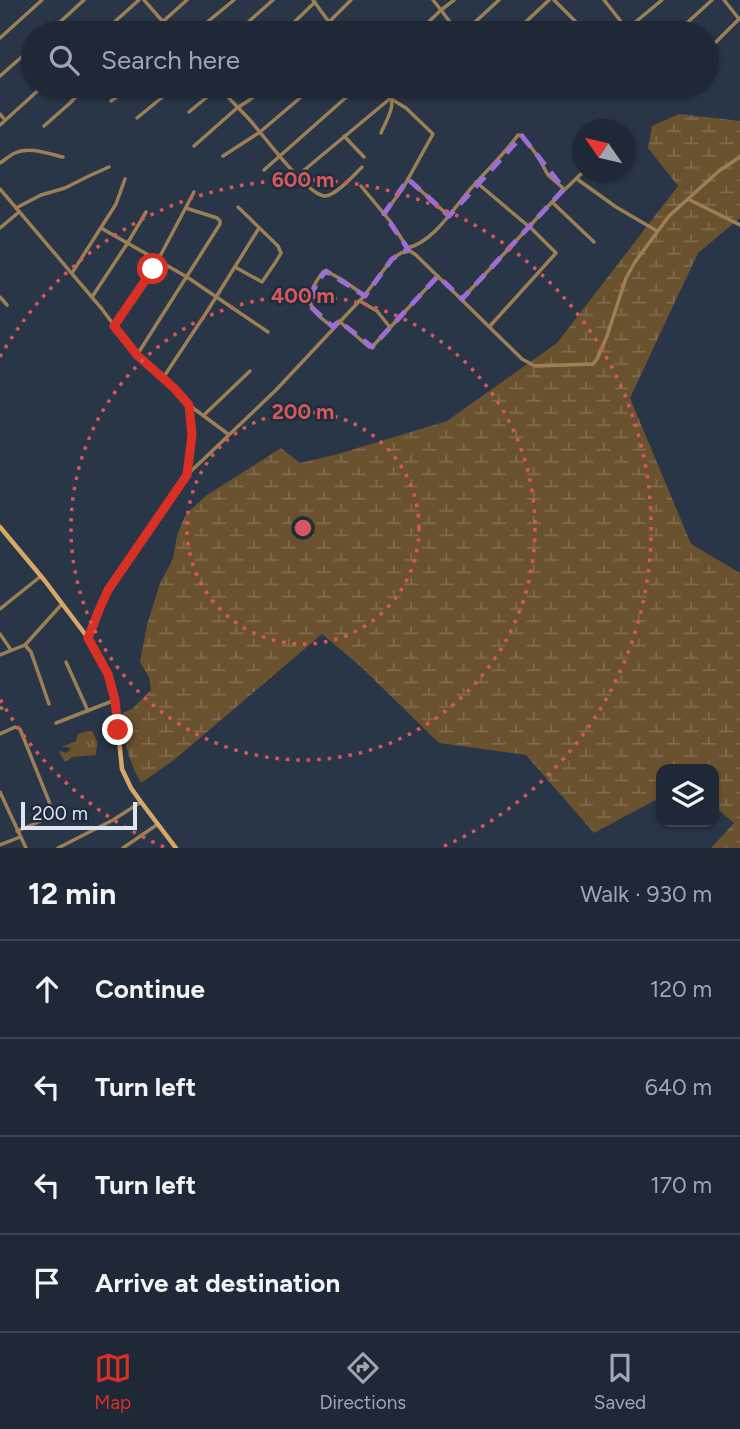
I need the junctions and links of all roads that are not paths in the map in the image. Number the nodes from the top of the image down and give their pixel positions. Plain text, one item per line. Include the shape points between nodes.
1 (42, 0) edge
2 (84, 0) edge
3 (141, 0) edge
4 (187, 0) edge
5 (234, 0) edge
6 (272, 0) edge
7 (351, 0) edge
8 (433, 0) edge
9 (454, 0) edge
10 (499, 0) edge
11 (552, 0) edge
12 (662, 0) edge
13 (712, 0) edge
14 (723, 0) edge
15 (314, 1) edge
16 (608, 1) edge
17 (441, 10) junction
18 (740, 19) edge
19 (61, 21) edge
20 (116, 21) edge
21 (163, 21) edge
22 (165, 21) edge
23 (209, 21) edge
24 (249, 21) edge
25 (295, 21) edge
26 (329, 21) joint
27 (430, 21) edge
28 (451, 21) edge
29 (475, 21) edge
30 (528, 21) edge
31 (575, 21) edge
32 (622, 21) edge
33 (640, 21) edge
34 (690, 21) edge
35 (0, 38) edge
36 (719, 39) edge
37 (21, 58) edge
38 (0, 76) edge
39 (30, 98) edge
40 (75, 98) edge
41 (115, 98) edge
42 (161, 98) edge
43 (205, 98) edge
44 (229, 98) edge
45 (252, 98) edge
46 (300, 98) edge
47 (345, 98) edge
48 (392, 98) junction
49 (111, 101) dead end
50 (237, 108) junction
51 (188, 112) dead end
52 (0, 114) edge
53 (137, 118) dead end
54 (5, 120) junction
55 (0, 125) edge
56 (44, 126) dead end
57 (260, 132) junction
58 (381, 133) dead end
59 (344, 136) junction
60 (194, 146) dead end
61 (279, 155) junction
62 (223, 156) dead end
63 (63, 157) dead end
64 (364, 157) dead end
65 (740, 157) edge
66 (0, 163) edge
67 (109, 167) dead end
68 (362, 167) dead end
69 (264, 170) dead end
70 (297, 176) junction
71 (125, 179) dead end
72 (408, 179) junction
73 (476, 182) junction
74 (573, 182) edge
75 (581, 182) edge
76 (361, 187) dead end
77 (0, 189) edge
78 (564, 189) junction
79 (194, 192) dead end
80 (688, 199) junction
81 (552, 202) junction
82 (238, 206) dead end
83 (186, 208) junction
84 (17, 210) junction
85 (146, 212) dead end
86 (384, 214) junction
87 (449, 216) junction
88 (740, 225) edge
89 (529, 227) junction
90 (0, 228) edge
91 (101, 228) junction
92 (259, 228) junction
93 (657, 231) junction
94 (594, 242) dead end
95 (127, 244) junction
96 (409, 250) junction
97 (158, 260) junction
98 (235, 267) junction
99 (72, 273) junction
100 (438, 276) junction
101 (187, 277) junction
102 (364, 296) junction
103 (0, 297) edge
104 (92, 297) junction
105 (216, 298) junction
106 (462, 299) junction
107 (360, 301) junction
108 (7, 305) dead end
109 (339, 321) junction
110 (114, 326) junction
111 (490, 326) junction
112 (333, 327) junction
113 (390, 327) junction
114 (268, 332) dead end
115 (137, 355) junction
116 (250, 371) dead end
117 (163, 378) junction
118 (189, 405) junction
119 (204, 415) junction
120 (228, 434) junction
121 (187, 475) junction
122 (0, 527) edge
123 (41, 576) junction
124 (62, 604) junction
125 (0, 609) edge
126 (0, 634) edge
127 (88, 638) junction
128 (25, 645) junction
129 (11, 650) junction
130 (0, 656) edge
131 (66, 662) dead end
132 (115, 700) junction
133 (48, 704) dead end
134 (88, 711) junction
135 (56, 723) dead end
136 (0, 734) edge
137 (0, 792) edge
138 (141, 802) junction
139 (8, 811) junction
140 (0, 814) edge
141 (158, 824) junction
142 (17, 831) junction
143 (20, 837) junction
144 (0, 845) edge
145 (26, 848) edge
146 (58, 848) edge
147 (123, 848) edge
148 (176, 848) edge

1 - 35 street
2 - 19 street
3 - 20 street
3 - 21 street
4 - 22 street
5 - 23 street
6 - 24 street
7 - 26 street
8 - 17 street
9 - 17 street
10 - 29 street
11 - 30 street
11 - 31 street
12 - 33 street
13 - 34 street
14 - 18 street
15 - 25 street
15 - 26 street
16 - 32 street
17 - 27 street
17 - 28 street
18 - 36 street
37 - 38 street
39 - 54 street
40 - 56 street
41 - 49 street
42 - 53 street
43 - 51 street
44 - 50 street
45 - 50 street
46 - 57 street
47 - 61 street
48 - 58 street via 392,110
48 - 59 street
48 - 72 street via 433,134
50 - 57 street
50 - 60 street
52 - 54 street
54 - 55 street
57 - 61 street
57 - 62 street
59 - 64 street
59 - 70 street
61 - 69 street
61 - 70 street
63 - 66 street via 22,150
65 - 80 street
67 - 84 street
68 - 70 street via 326,196
71 - 91 street
72 - 86 street
72 - 87 street
73 - 78 street via 520,135 548,175
73 - 87 street
73 - 89 street
74 - 78 street
75 - 93 street
76 - 86 street
77 - 84 street
78 - 81 street
79 - 83 street
80 - 88 street
80 - 93 street
81 - 89 street
81 - 94 street
82 - 92 street
83 - 97 street
83 - 101 street via 220,221
84 - 90 street
84 - 99 street
85 - 95 street
86 - 96 street
87 - 96 street
89 - 106 street
89 - 111 street via 556,254
91 - 95 street
91 - 99 street
92 - 98 street
92 - 98 street via 280,250 277,260 262,282
93 - 111 street via 626,278 593,364 532,366
95 - 97 street
95 - 104 street
96 - 100 street
96 - 102 street via 392,259
97 - 101 street
97 - 110 street
98 - 105 street
99 - 104 street
100 - 106 street
100 - 113 street
101 - 105 street
101 - 115 street
102 - 107 street
102 - 112 street via 323,272 309,301
103 - 108 street
104 - 110 street
105 - 114 street
105 - 117 street
106 - 111 street
107 - 109 street
107 - 113 street via 377,311
109 - 112 street
109 - 113 street via 369,347
110 - 115 street
112 - 120 street
115 - 117 street
116 - 119 street
117 - 118 street
118 - 119 street
118 - 121 street via 192,435
119 - 120 street
120 - 121 street
121 - 127 street via 108,590
122 - 123 main road
123 - 124 main road
123 - 125 street
124 - 127 main road
124 - 128 street
126 - 129 street
127 - 132 main road via 108,674
128 - 129 street
128 - 133 street
129 - 130 street
131 - 134 street
132 - 134 street
132 - 138 main road via 122,769
134 - 135 street
136 - 142 street via 20,729 54,814
137 - 139 street
138 - 141 main road
138 - 146 street
139 - 140 street
139 - 142 street
141 - 147 street
141 - 148 main road
142 - 143 street
143 - 144 street
143 - 145 street

